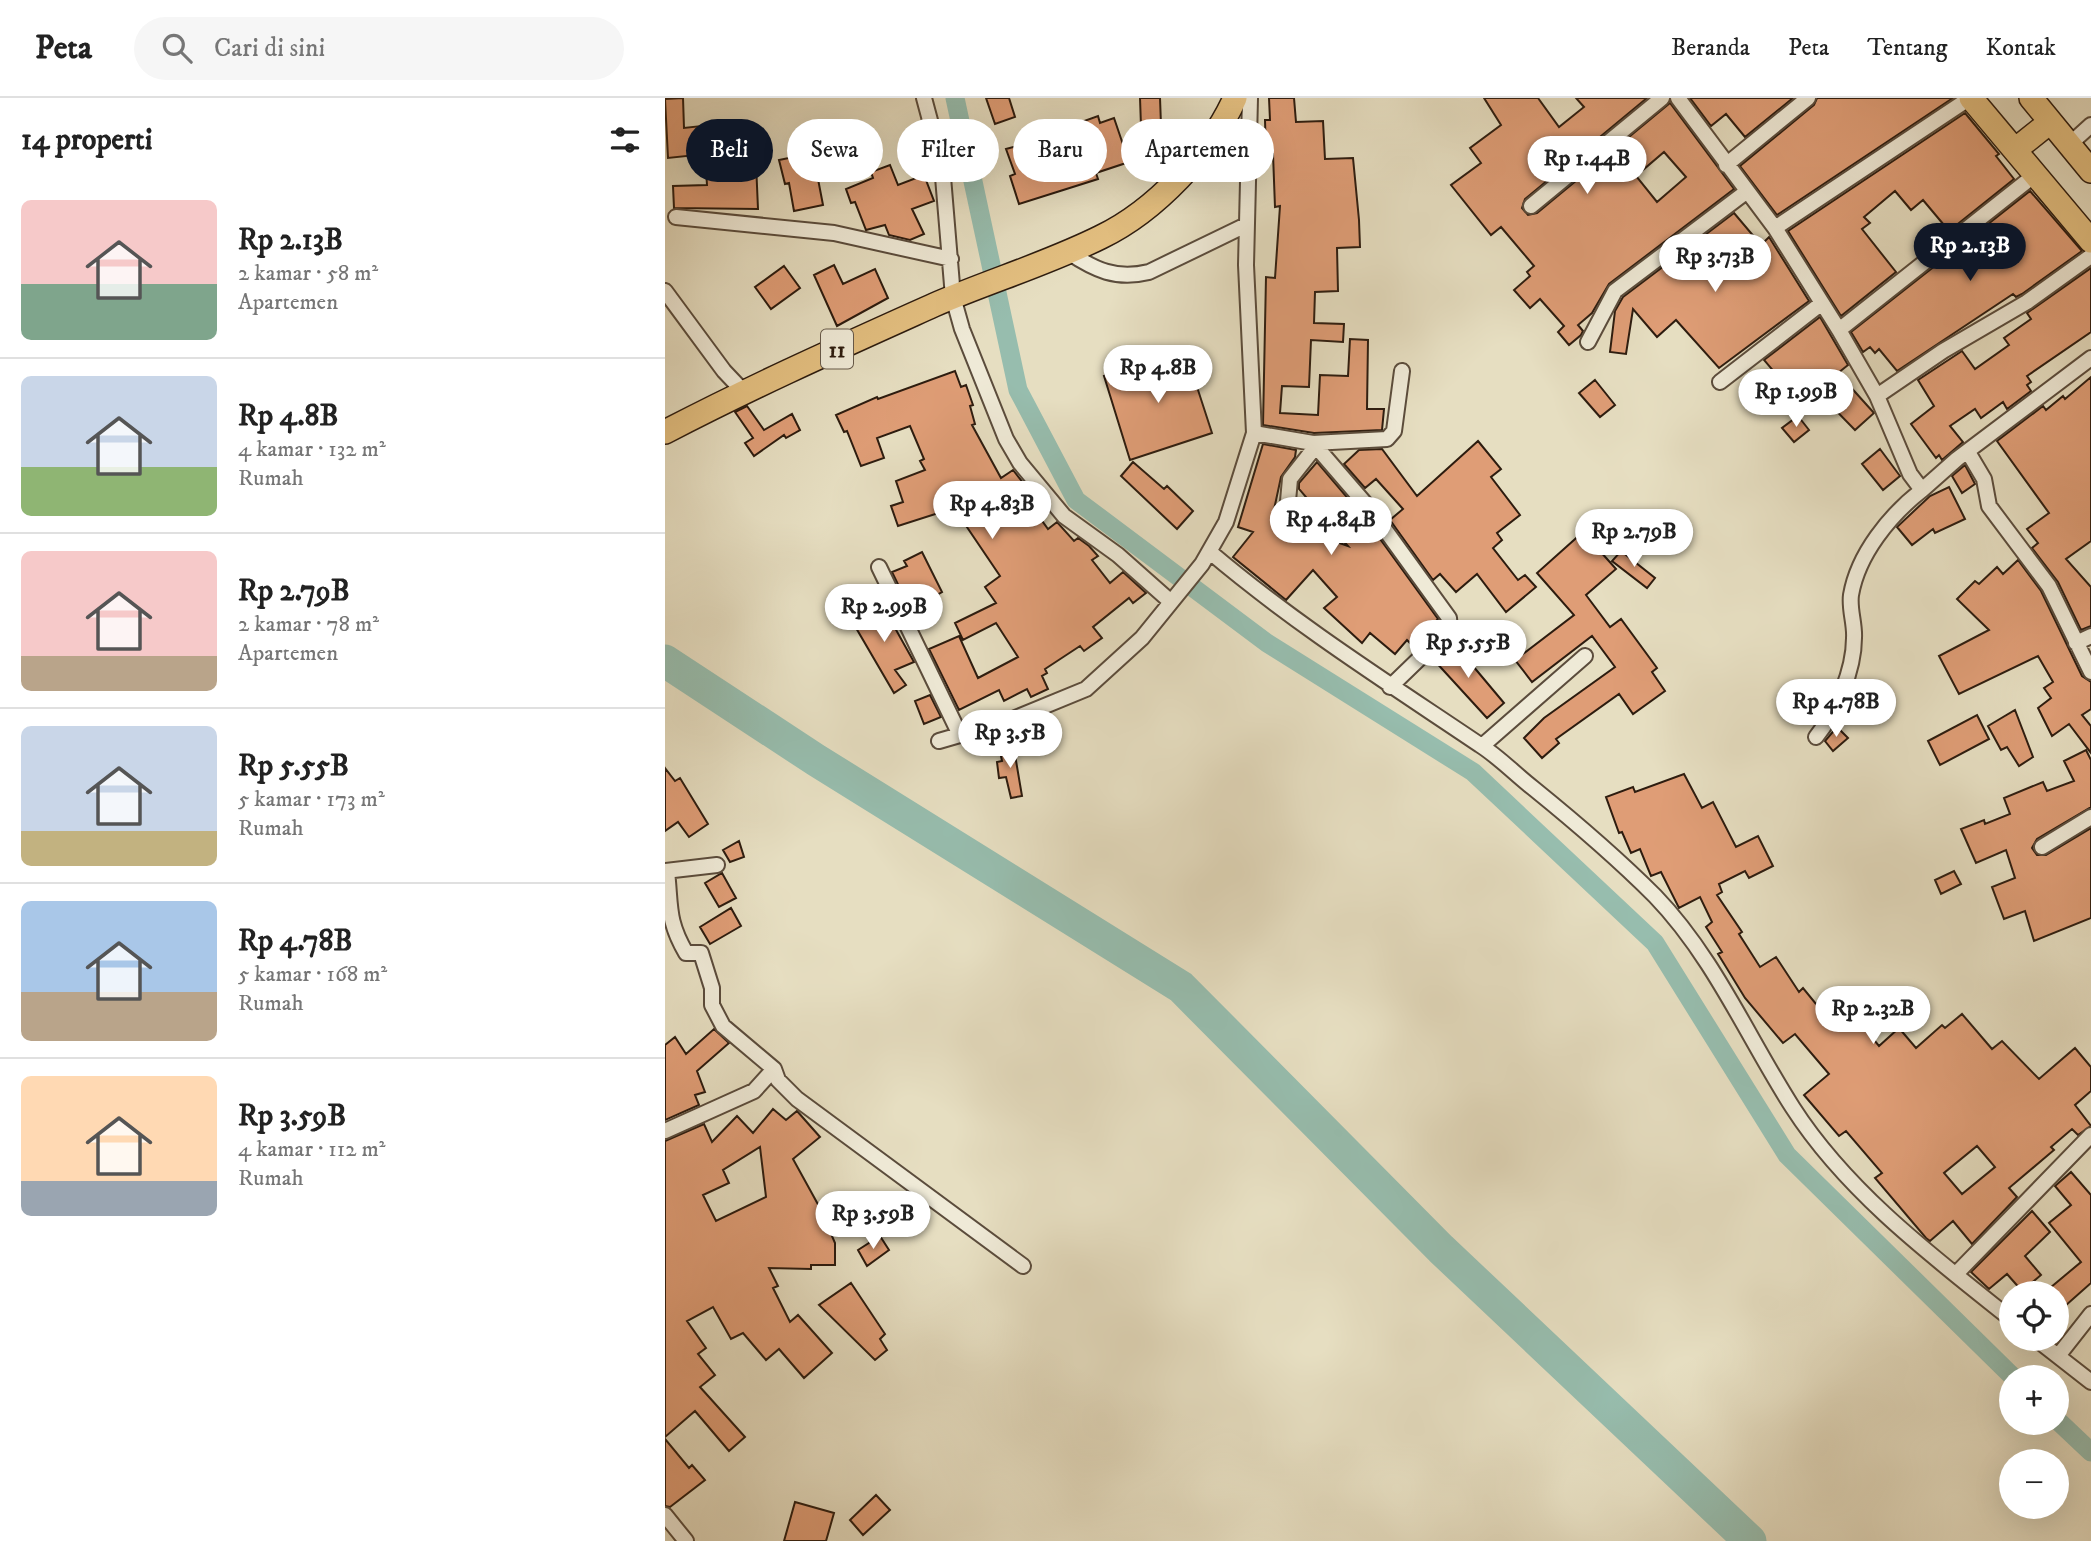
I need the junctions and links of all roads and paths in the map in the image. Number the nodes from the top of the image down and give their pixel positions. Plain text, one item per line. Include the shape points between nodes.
1 (924, 98) edge
2 (1235, 98) edge
3 (1250, 98) edge
4 (1662, 98) edge
5 (1678, 98) edge
6 (1808, 98) edge
7 (1971, 98) edge
8 (2031, 98) edge
9 (2050, 122) junction
10 (2091, 125) edge
11 (2070, 144) junction
12 (2015, 150) junction
13 (1726, 166) junction
14 (2091, 170) edge
15 (2036, 174) junction
16 (1745, 192) junction
17 (1531, 206) dead end
18 (676, 217) dead end
19 (1246, 225) junction
20 (1775, 228) junction
21 (2091, 241) edge
22 (1068, 252) junction
23 (2091, 256) edge
24 (951, 260) junction
25 (665, 291) edge
26 (964, 293) junction
27 (1822, 303) junction
28 (1839, 330) junction
29 (1588, 341) dead end
30 (2091, 358) edge
31 (1402, 371) dead end
32 (1720, 382) dead end
33 (742, 390) junction
34 (1877, 396) junction
35 (665, 432) edge
36 (1254, 433) junction
37 (1314, 444) junction
38 (1968, 452) junction
39 (1922, 490) junction
40 (1287, 512) dead end
41 (1206, 558) junction
42 (879, 567) dead end
43 (1174, 599) junction
44 (2091, 636) edge
45 (2076, 643) junction
46 (1585, 656) dead end
47 (2091, 672) edge
48 (1390, 687) junction
49 (960, 735) junction
50 (1816, 737) dead end
51 (939, 741) dead end
52 (1482, 746) junction
53 (2091, 817) edge
54 (2042, 847) dead end
55 (717, 865) dead end
56 (666, 871) edge
57 (774, 1069) junction
58 (665, 1131) edge
59 (2091, 1135) edge
60 (1023, 1266) dead end
61 (1956, 1274) junction
62 (1999, 1309) edge
63 (2091, 1314) edge
64 (2052, 1351) edge
65 (2058, 1356) junction
66 (2091, 1382) edge
67 (665, 1515) edge
68 (686, 1541) edge

1 - 24 street via 942,165
2 - 22 main road, 11 via 1224,123 1193,163 1143,209 1104,236
3 - 19 street
4 - 17 street
5 - 13 street
6 - 13 street
7 - 12 main road
7 - 20 street
8 - 9 main road
9 - 11 main road
9 - 12 main road
10 - 11 street
11 - 14 main road
12 - 15 main road
13 - 16 street
15 - 21 main road
15 - 28 street
16 - 20 street
16 - 29 street via 1615,291
18 - 24 street via 834,233
19 - 22 street via 1133,276 1111,276
19 - 36 street
20 - 27 street
22 - 26 main road, 11
23 - 34 street
24 - 26 street
25 - 33 street
26 - 33 main road, 11
26 - 43 street via 986,391 1020,463 1064,516
27 - 28 street
27 - 32 street
28 - 34 street
30 - 38 street
31 - 37 street via 1394,431 1387,439
33 - 35 main road, 11
34 - 39 street via 1904,463
36 - 37 street
36 - 41 street via 1226,522
37 - 40 street via 1290,479
37 - 48 street via 1370,509 1449,618 1450,629
38 - 39 street
38 - 45 street via 1984,479 1989,506 2042,575
39 - 50 street via 1883,528 1856,579 1851,598 1855,639 1847,671 1831,717
41 - 43 street
41 - 48 street
42 - 49 street
43 - 49 street via 1120,661 1087,689 1020,717
44 - 45 street
45 - 47 street
46 - 52 street
48 - 52 street
49 - 51 street
52 - 61 street via 1589,834 1657,898 1706,961 1794,1109 1842,1172
53 - 54 street
55 - 56 street
56 - 57 street via 673,929 686,953 701,953 712,988 712,1005 723,1026
57 - 58 street via 754,1091
57 - 60 street via 778,1080 797,1099
59 - 61 street
61 - 62 street
63 - 65 street
64 - 65 street
65 - 66 street
67 - 68 street

